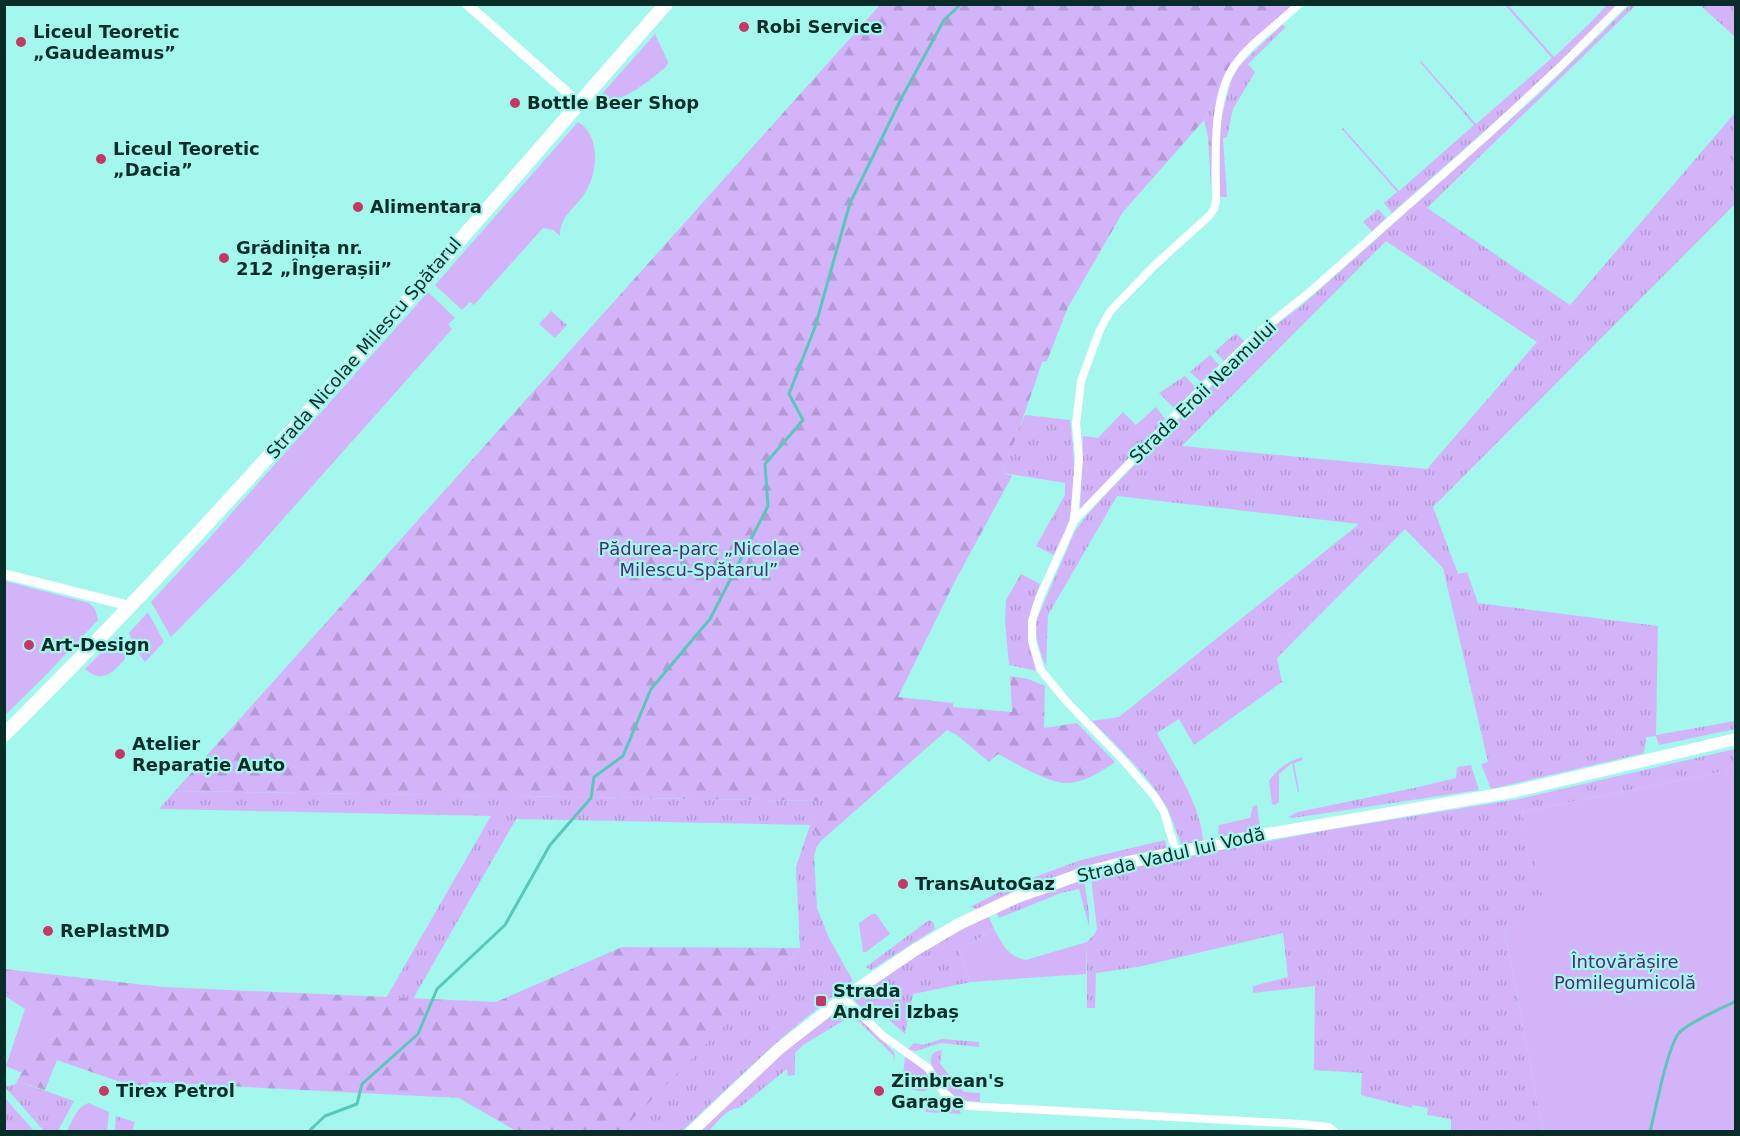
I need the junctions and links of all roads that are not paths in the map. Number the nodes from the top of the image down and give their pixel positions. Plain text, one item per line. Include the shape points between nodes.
1 (467, 4) edge
2 (666, 4) edge
3 (1299, 4) edge
4 (1623, 4) edge
5 (579, 103) junction
6 (1074, 521) junction
7 (4, 574) edge
8 (130, 606) junction
9 (4, 735) edge
10 (1736, 740) edge
11 (1176, 852) junction
12 (844, 998) junction
13 (692, 1131) edge
14 (1335, 1131) edge

1 - 5 street
2 - 5 main road, Strada Nicolae Milescu Spătarul
3 - 6 street via 1245,53 1228,76 1216,130 1214,209 1115,306 1098,332 1077,402
4 - 6 street, Strada Eroii Neamului via 1486,136 1246,345
5 - 8 main road, Strada Nicolae Milescu Spătarul via 264,463
6 - 11 street, Strada Eroii Neamului via 1032,621 1032,641 1040,669 1155,797 1164,812
7 - 8 street
8 - 9 main road, Strada Nicolae Milescu Spătarul
10 - 11 main road, Strada Vadul lui Vodă via 1512,792
11 - 12 main road, Strada Vadul lui Vodă via 1087,872 993,907 915,950
12 - 13 main road, Strada Vadul lui Vodă via 780,1048
12 - 14 street via 882,1035 928,1068 944,1093 968,1106 1301,1124

